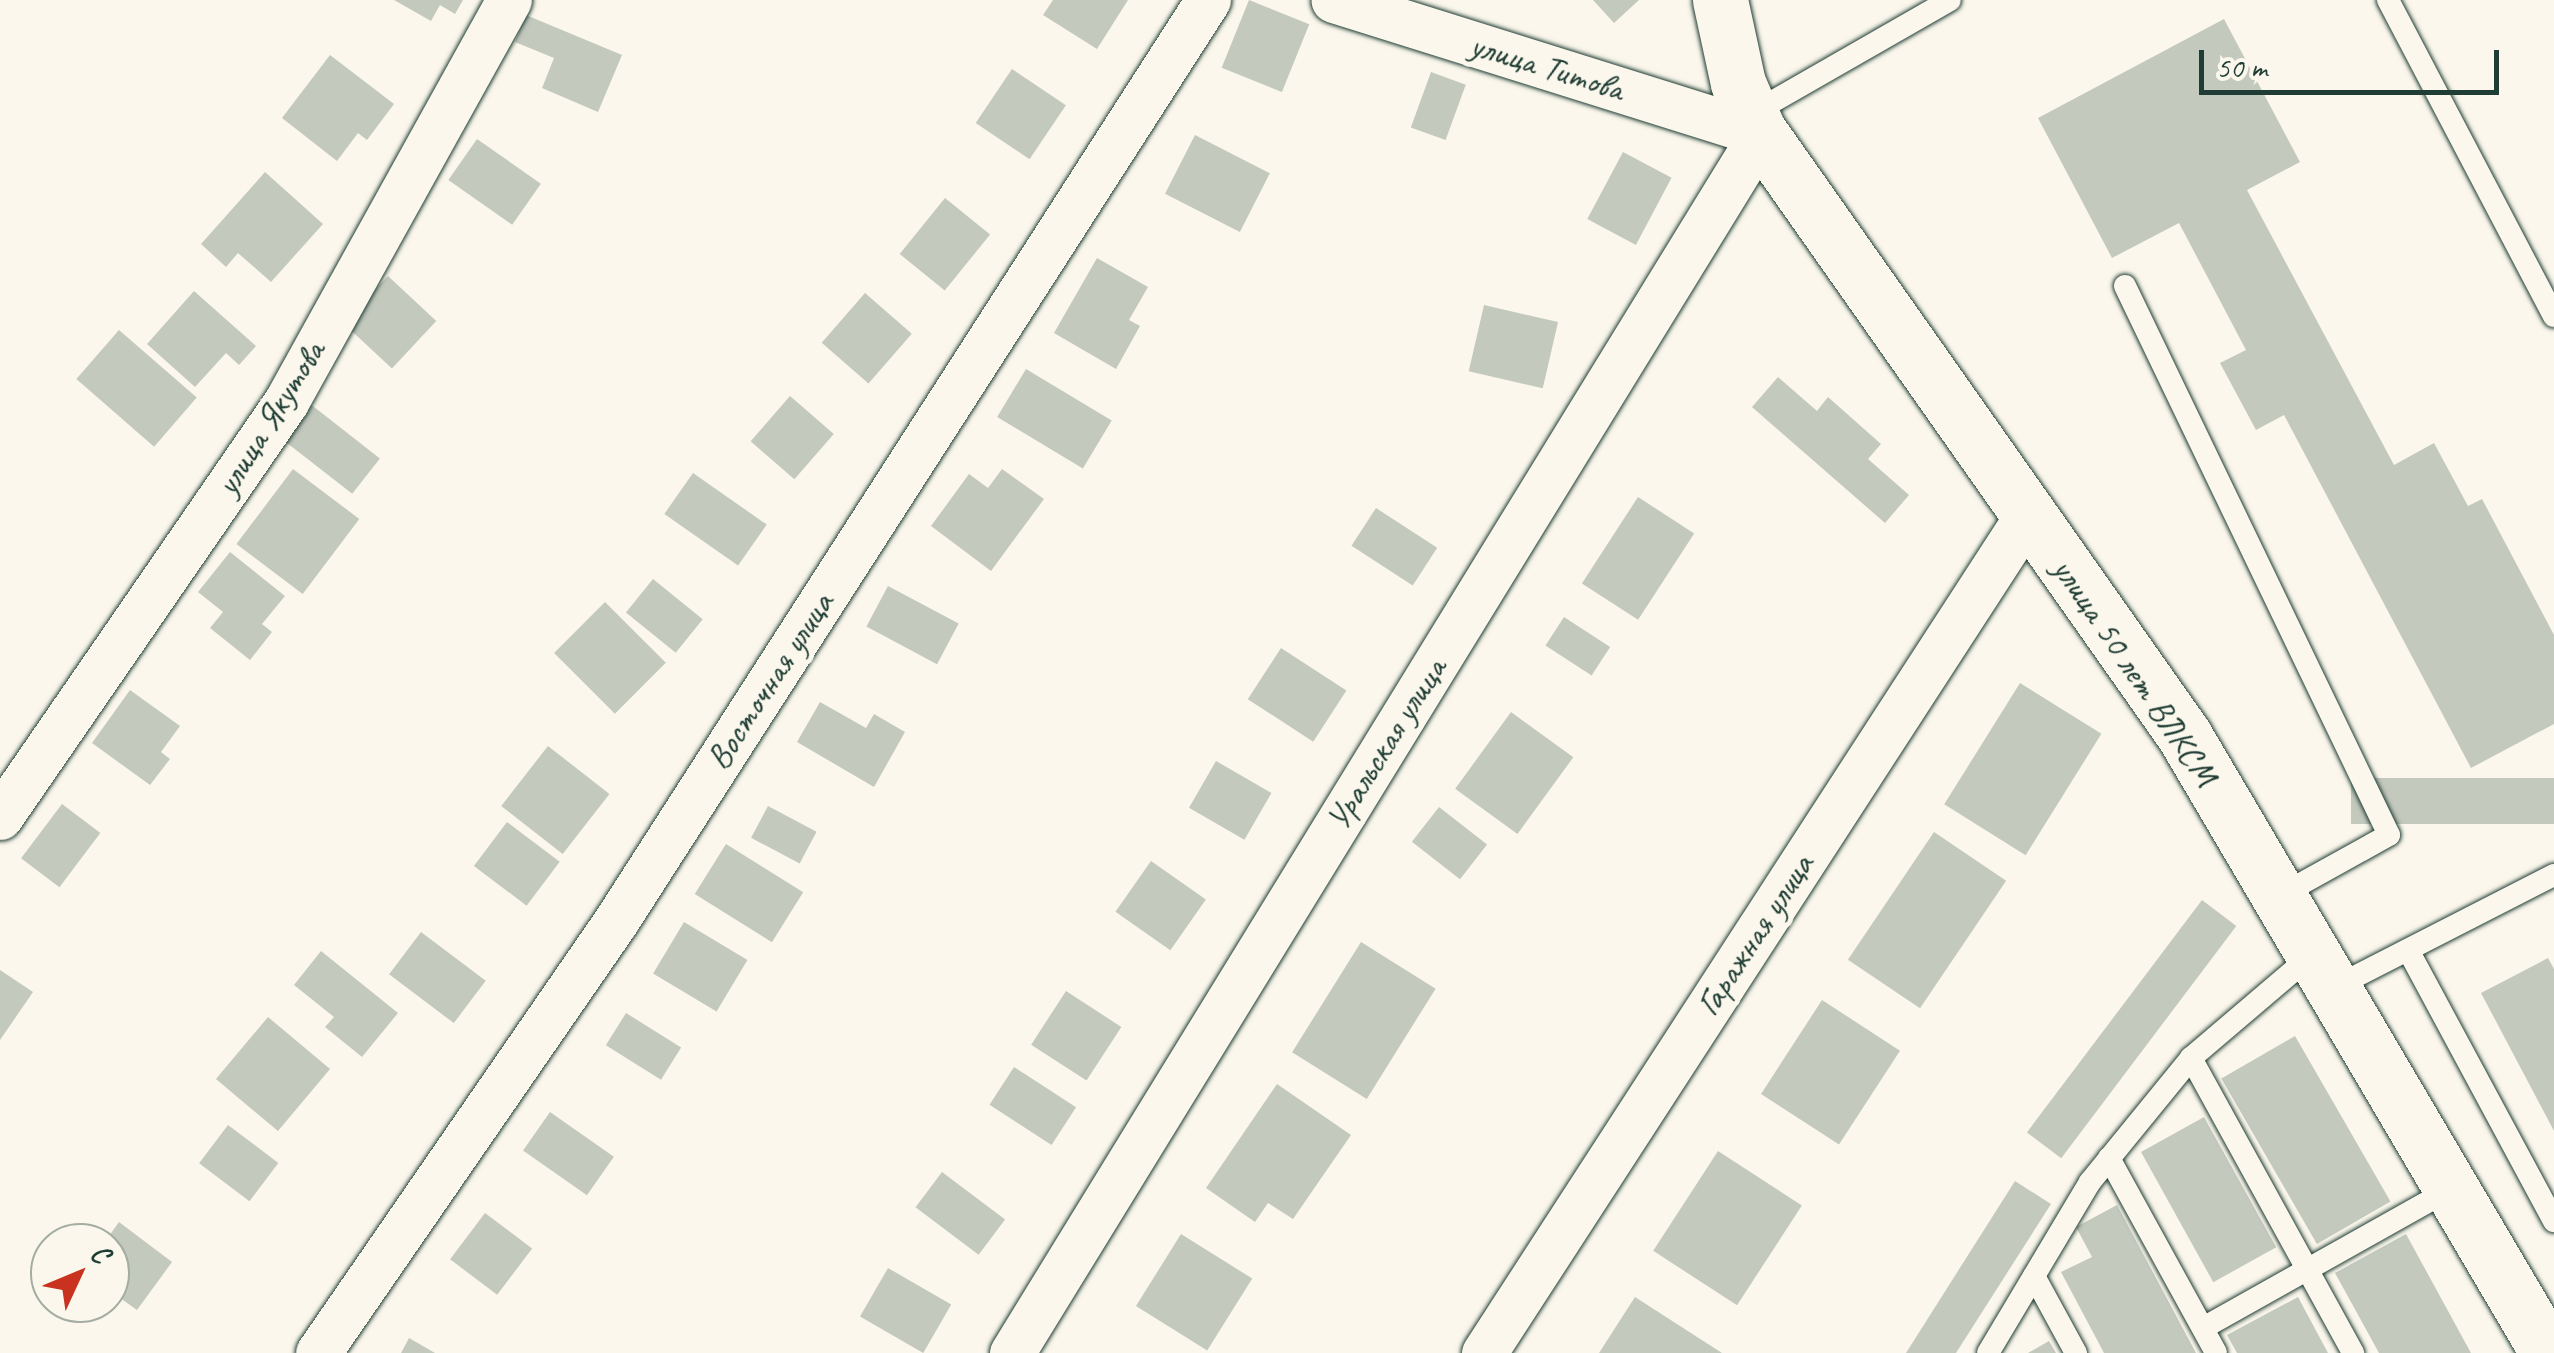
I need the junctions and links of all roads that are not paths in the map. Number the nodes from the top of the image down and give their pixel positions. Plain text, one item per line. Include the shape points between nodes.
1 (509, 0) edge
2 (1208, 0) edge
3 (1333, 0) edge
4 (1720, 0) edge
5 (1950, 0) edge
6 (2388, 0) edge
7 (1756, 124) junction
8 (2126, 286) dead end
9 (2554, 316) edge
10 (2027, 516) junction
11 (0, 818) edge
12 (2551, 885) edge
13 (2279, 896) junction
14 (2408, 950) junction
15 (2323, 971) junction
16 (2190, 1058) junction
17 (2110, 1158) junction
18 (2451, 1189) junction
19 (2554, 1221) edge
20 (2308, 1271) junction
21 (2034, 1276) junction
22 (2203, 1328) junction
23 (318, 1353) edge
24 (1012, 1353) edge
25 (1484, 1353) edge
26 (1988, 1353) edge
27 (2076, 1353) edge
28 (2216, 1353) edge
29 (2353, 1353) edge
30 (2548, 1353) edge

1 - 11 street, улица Якутова via 286,402
2 - 23 street, Восточная улица via 616,921
3 - 7 street, улица Титова
4 - 7 street, улица 50 лет ВЛКСМ
5 - 7 lane
6 - 9 lane
7 - 10 street, улица 50 лет ВЛКСМ
7 - 24 street, Уральская улица
8 - 13 lane via 2389,835
10 - 13 street, улица 50 лет ВЛКСМ via 2184,735
10 - 25 street, Гаражная улица
12 - 14 lane
13 - 15 street, улица 50 лет ВЛКСМ
14 - 15 lane
14 - 19 lane
15 - 16 lane
15 - 18 street, улица 50 лет ВЛКСМ
16 - 17 lane
16 - 20 lane
17 - 21 lane
17 - 22 lane
18 - 20 lane
18 - 30 street, улица 50 лет ВЛКСМ
20 - 22 lane
20 - 29 lane
21 - 26 lane
21 - 27 lane
22 - 28 lane

